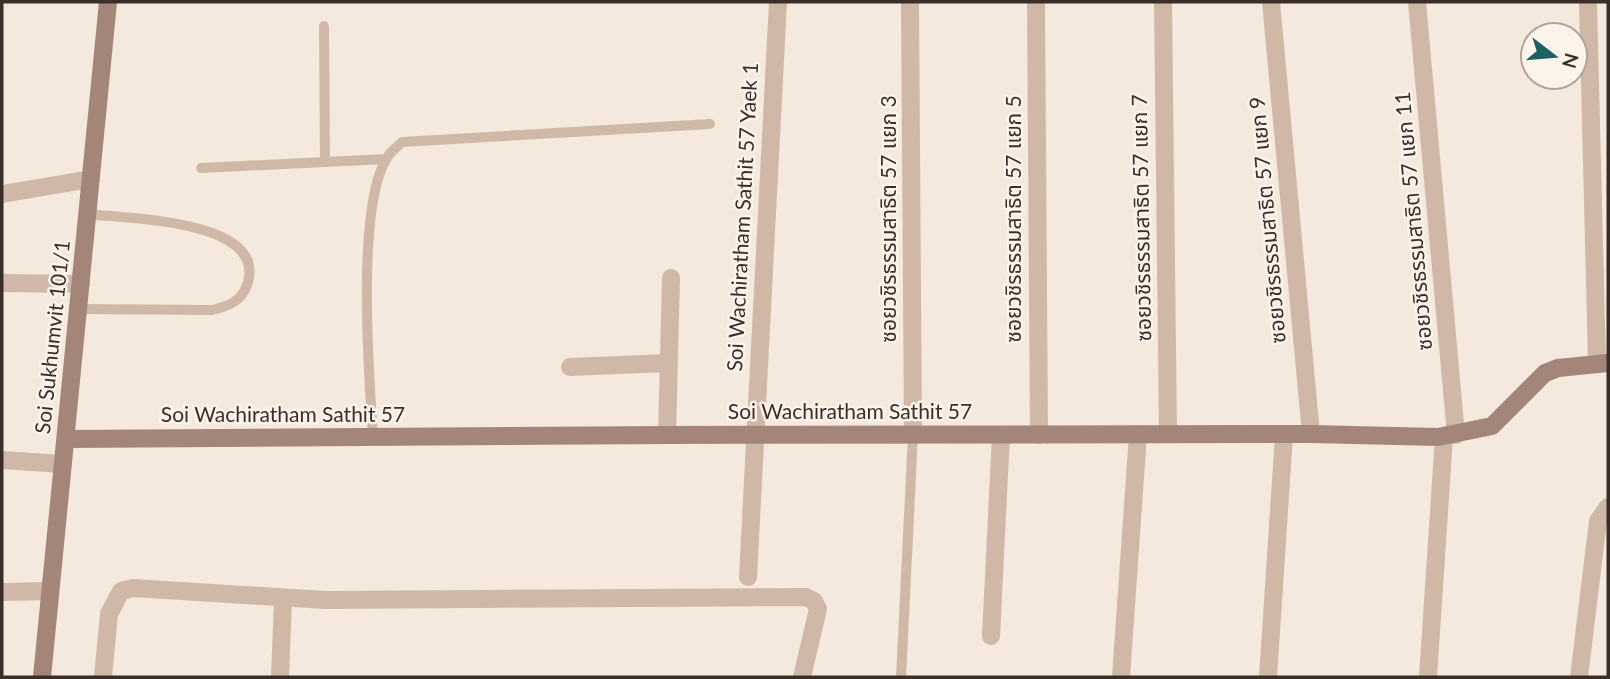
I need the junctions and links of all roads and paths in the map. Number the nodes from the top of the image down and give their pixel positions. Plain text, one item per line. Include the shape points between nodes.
1 (108, 2) edge
2 (778, 2) edge
3 (910, 2) edge
4 (1036, 2) edge
5 (1163, 2) edge
6 (1271, 2) edge
7 (1417, 2) edge
8 (1588, 2) edge
9 (324, 26) dead end
10 (710, 124) dead end
11 (386, 159) junction
12 (325, 162) junction
13 (201, 168) dead end
14 (91, 179) junction
15 (2, 194) edge
16 (88, 214) junction
17 (671, 278) dead end
18 (2, 283) edge
19 (81, 284) junction
20 (79, 309) junction
21 (668, 363) junction
22 (1603, 363) edge
23 (570, 367) dead end
24 (1138, 434) junction
25 (1168, 434) junction
26 (1311, 434) junction
27 (667, 435) junction
28 (913, 435) junction
29 (1002, 435) junction
30 (1039, 435) junction
31 (1284, 435) junction
32 (753, 436) junction
33 (1450, 436) junction
34 (373, 437) junction
35 (66, 439) junction
36 (2, 460) edge
37 (63, 464) junction
38 (1608, 507) edge
39 (748, 577) dead end
40 (50, 591) junction
41 (2, 592) edge
42 (283, 598) junction
43 (991, 636) dead end
44 (42, 677) edge
45 (103, 677) edge
46 (280, 677) edge
47 (802, 677) edge
48 (901, 677) edge
49 (1121, 677) edge
50 (1268, 677) edge
51 (1428, 677) edge
52 (1579, 677) edge

1 - 14 street, Soi Sukhumvit 101/1
2 - 32 street, Soi Wachiratham Sathit 57 Yaek 1
3 - 28 street, ซอยวชิรธรรมสาธิต 57 แยก 3
4 - 30 street, ซอยวชิรธรรมสาธิต 57 แยก 5
5 - 25 street, ซอยวชิรธรรมสาธิต 57 แยก 7
6 - 26 street, ซอยวชิรธรรมสาธิต 57 แยก 9
7 - 33 street, ซอยวชิรธรรมสาธิต 57 แยก 11
8 - 22 street
9 - 12 lane
10 - 11 lane via 402,142
11 - 12 lane
11 - 34 lane via 368,253
12 - 13 lane
14 - 15 street
14 - 16 street, Soi Sukhumvit 101/1
16 - 19 street, Soi Sukhumvit 101/1
16 - 20 lane via 220,234 248,259 248,280 243,294 230,306 212,310
17 - 21 street
18 - 19 street
19 - 20 street, Soi Sukhumvit 101/1
20 - 35 street, Soi Sukhumvit 101/1
21 - 23 street
21 - 27 street
22 - 33 street, Soi Wachiratham Sathit 57 via 1545,373 1492,426
24 - 25 street, Soi Wachiratham Sathit 57
24 - 30 street, Soi Wachiratham Sathit 57
24 - 49 street
25 - 31 street, Soi Wachiratham Sathit 57
26 - 31 street, Soi Wachiratham Sathit 57
26 - 33 street, Soi Wachiratham Sathit 57
27 - 32 street, Soi Wachiratham Sathit 57
27 - 34 street, Soi Wachiratham Sathit 57
28 - 29 street, Soi Wachiratham Sathit 57
28 - 32 street, Soi Wachiratham Sathit 57
28 - 48 lane
29 - 30 street, Soi Wachiratham Sathit 57
29 - 43 street
31 - 50 street
32 - 39 street, Soi Wachiratham Sathit 57 Yaek 1
33 - 51 street, ซอยวชิรธรรมสาธิต 57 แยก 11
34 - 35 street, Soi Wachiratham Sathit 57
35 - 37 street, Soi Sukhumvit 101/1
36 - 37 street
37 - 40 street, Soi Sukhumvit 101/1
38 - 52 street via 1598,521
40 - 41 street
40 - 44 street, Soi Sukhumvit 101/1
42 - 45 street via 133,588 121,592 109,614
42 - 46 street
42 - 47 street via 806,597 818,610

